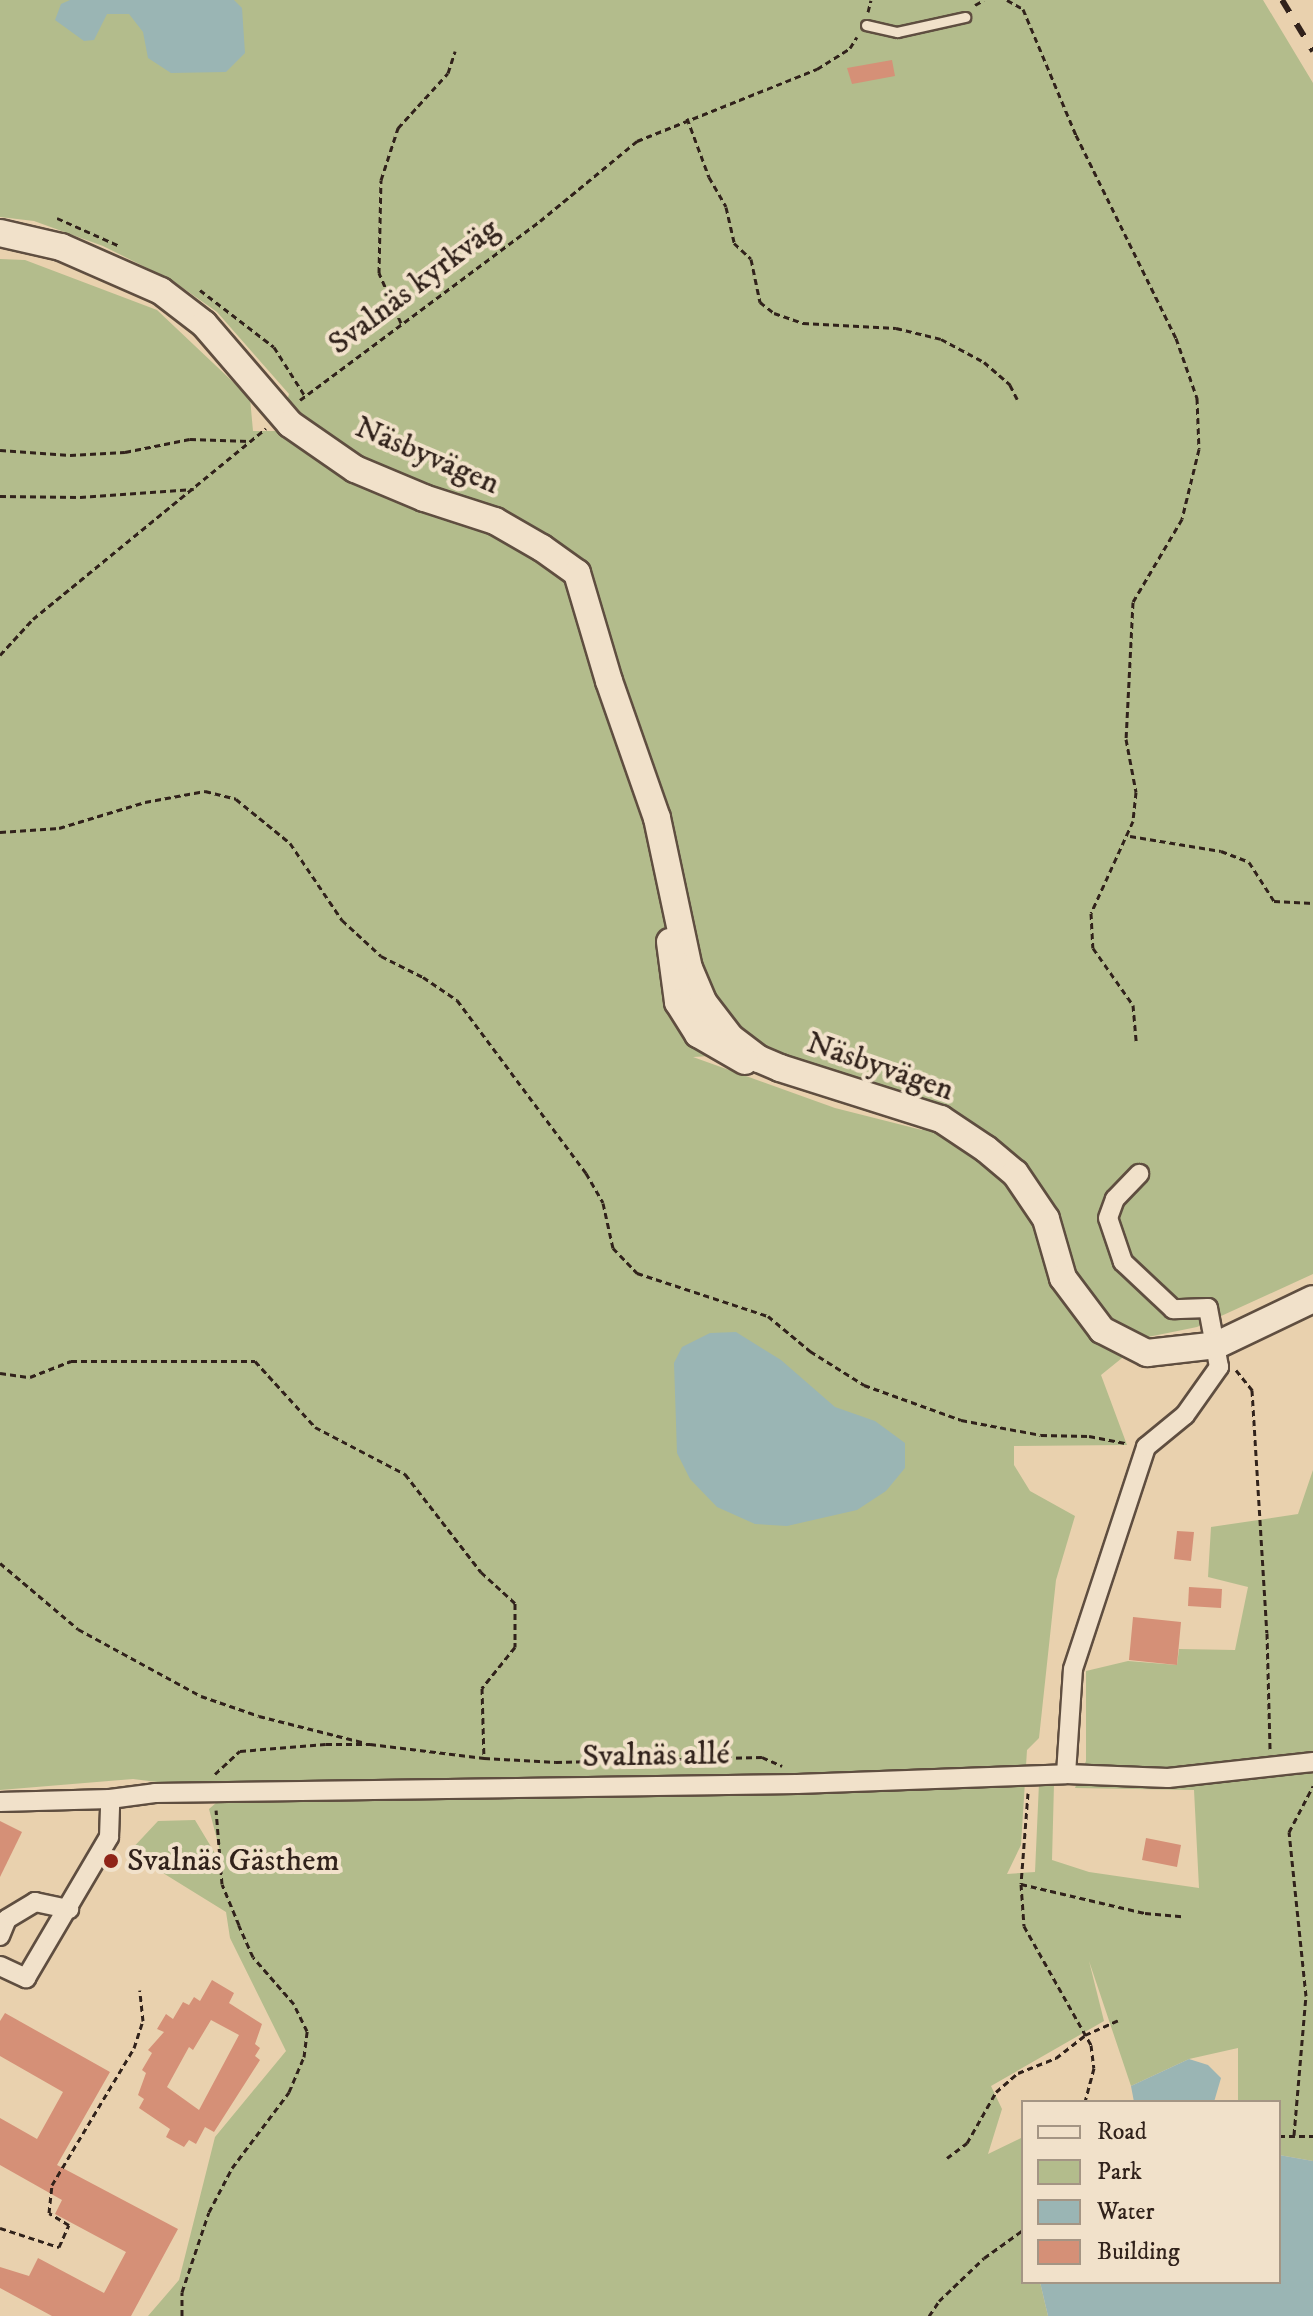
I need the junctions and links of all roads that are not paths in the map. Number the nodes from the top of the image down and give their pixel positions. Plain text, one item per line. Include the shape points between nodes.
1 (965, 17) dead end
2 (866, 25) road end
3 (0, 233) edge
4 (1139, 1174) dead end
5 (1313, 1299) edge
6 (1217, 1345) junction
7 (1313, 1762) edge
8 (1066, 1774) junction
9 (110, 1799) junction
10 (0, 1802) edge
11 (69, 1909) junction
12 (0, 1936) edge
13 (0, 1966) edge

1 - 2 lane via 897,32
3 - 6 street, Näsbyvägen via 61,247 161,291 204,324 290,424 355,469 495,521 577,573 657,818 689,968 704,1003 731,1038 780,1068 941,1119 986,1149 1015,1173 1046,1219 1063,1278 1102,1330 1147,1353
4 - 6 street via 1115,1199 1108,1218 1123,1262 1173,1309 1208,1308
5 - 6 street, Näsbyvägen
6 - 8 street via 1219,1367 1203,1392 1185,1415 1146,1447 1073,1669
7 - 8 street, Svalnäs allé via 1168,1778
8 - 9 street, Svalnäs allé via 797,1784 155,1793
9 - 10 street, Svalnäs allé
9 - 11 street via 109,1837
11 - 12 street via 35,1902 7,1919
11 - 13 street via 26,1978

